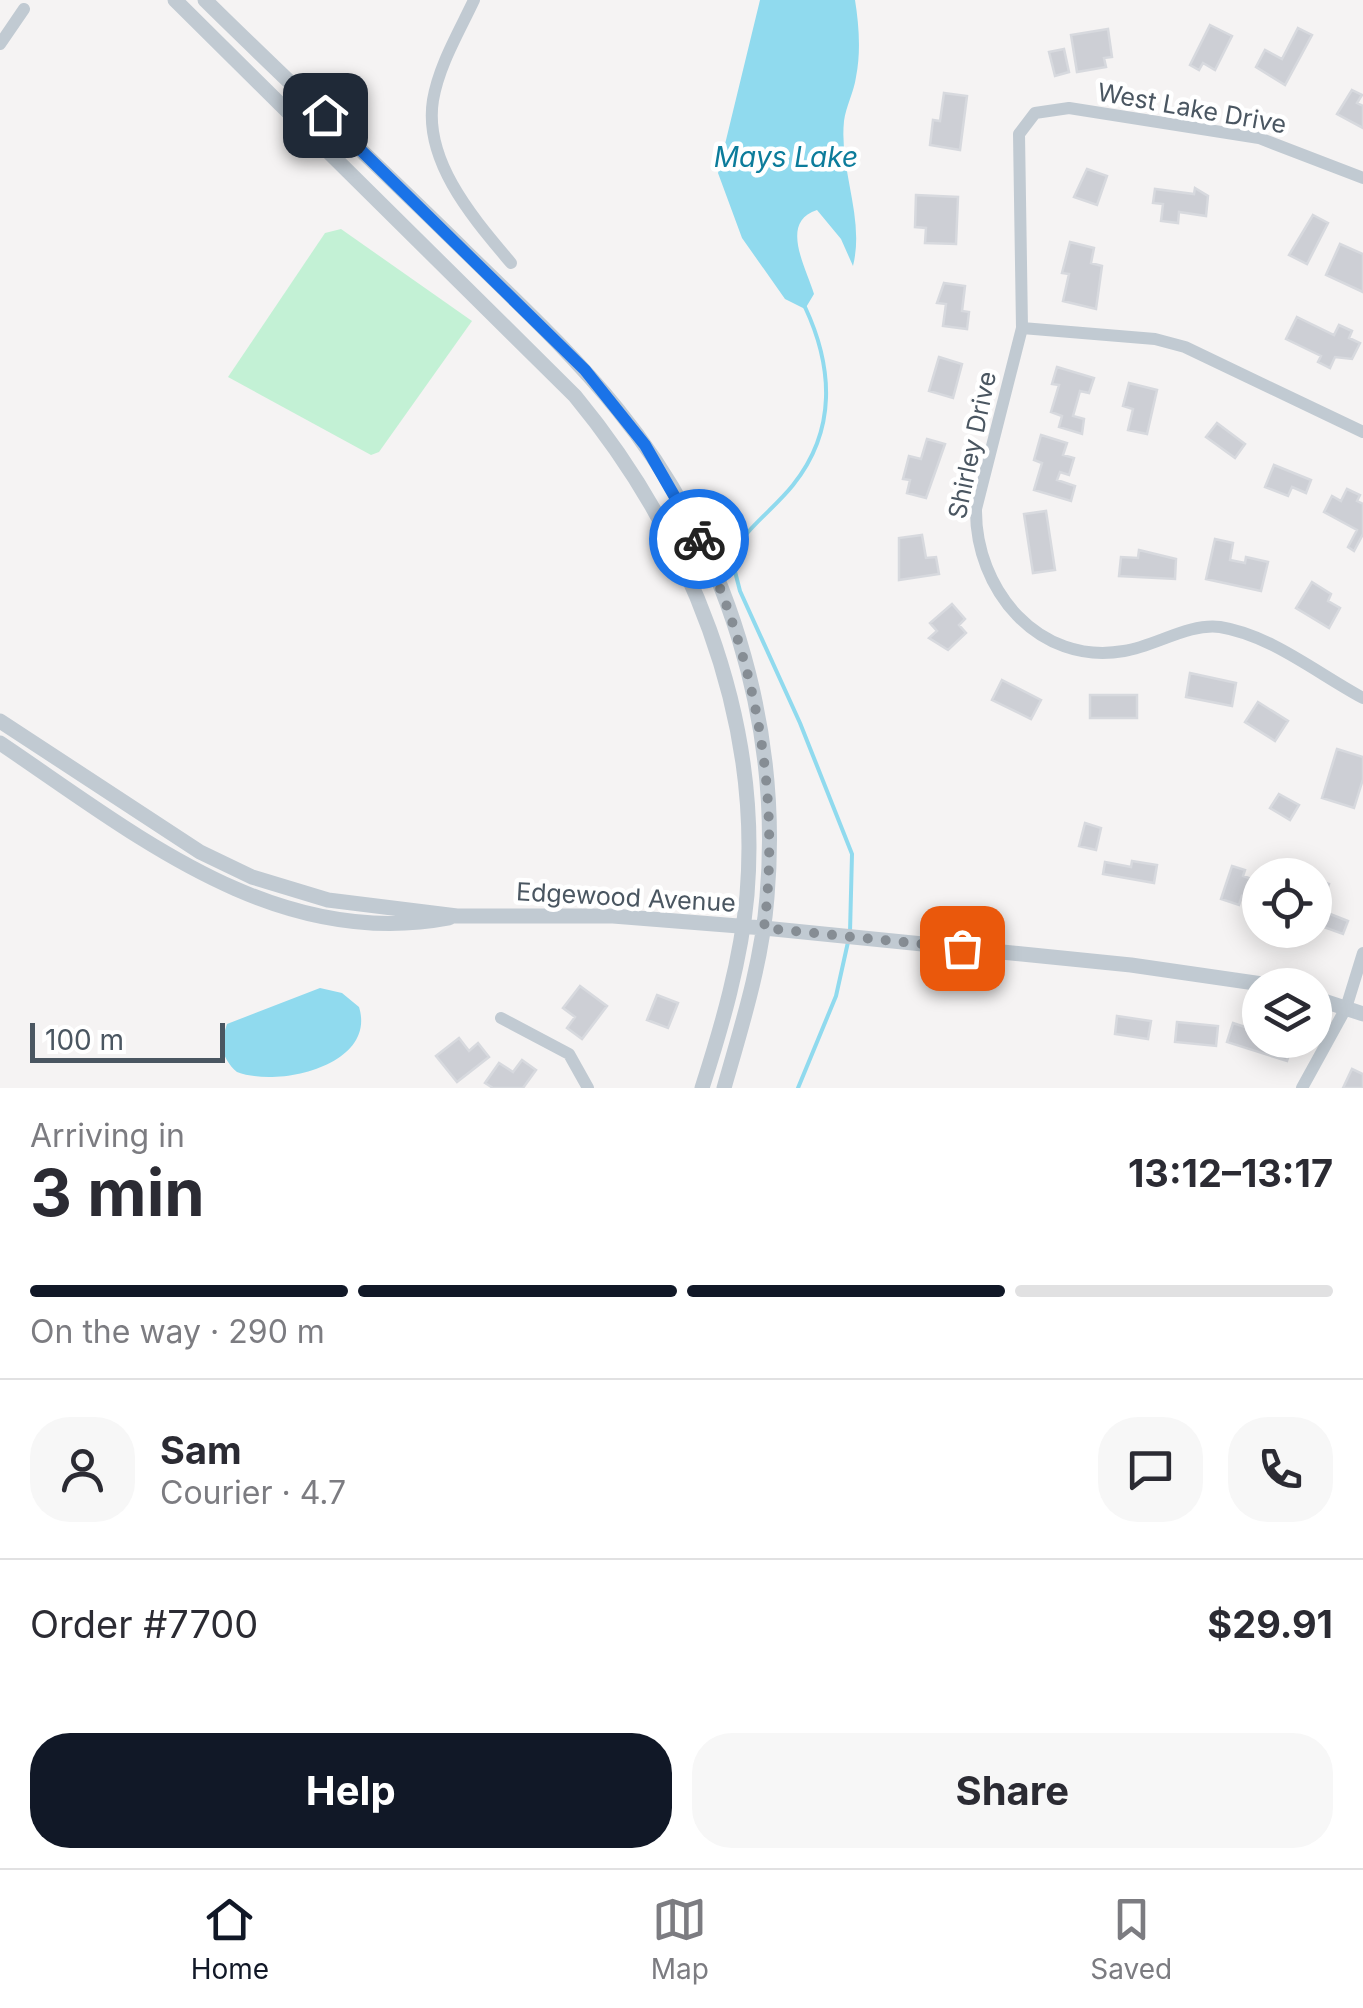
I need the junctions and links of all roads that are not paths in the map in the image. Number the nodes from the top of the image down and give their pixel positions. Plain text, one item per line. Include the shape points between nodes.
1 (175, 0) edge
2 (205, 0) edge
3 (474, 0) edge
4 (24, 8) dead end
5 (0, 44) edge
6 (1020, 134) joint
7 (1363, 178) edge
8 (510, 264) dead end
9 (1022, 328) junction
10 (1363, 432) edge
11 (1363, 698) edge
12 (0, 722) edge
13 (0, 744) edge
14 (234, 868) junction
15 (221, 884) junction
16 (457, 916) junction
17 (742, 926) junction
18 (764, 928) junction
19 (1363, 954) edge
20 (1242, 981) edge
21 (1332, 1003) edge
22 (1346, 1008) junction
23 (1363, 1014) edge
24 (501, 1018) dead end
25 (588, 1088) edge
26 (702, 1088) edge
27 (724, 1088) edge
28 (1302, 1088) edge

1 - 17 street via 575,396 654,506 702,607 738,738 749,822
2 - 18 street via 585,370 670,485 714,571 749,672 766,774
3 - 8 street via 444,64 434,123 454,186
4 - 5 street
6 - 7 street, West Lake Drive via 1035,114 1070,108 1259,138
6 - 9 street, Shirley Drive
9 - 10 street via 1154,338 1185,347
9 - 11 street, Shirley Drive via 976,509 979,554 1001,600 1050,642 1100,652 1140,649 1198,628 1250,635
12 - 14 street, Edgewood Avenue
13 - 15 street, Edgewood Avenue via 159,852
14 - 15 street
14 - 16 street, Edgewood Avenue via 328,900
15 - 16 street, Edgewood Avenue via 358,922 408,926
16 - 17 street, Edgewood Avenue via 613,916
17 - 18 street, Edgewood Avenue
17 - 26 street
18 - 20 street, Edgewood Avenue
18 - 27 street
19 - 22 street
21 - 22 street
22 - 23 street
22 - 28 street
24 - 25 street via 568,1054

